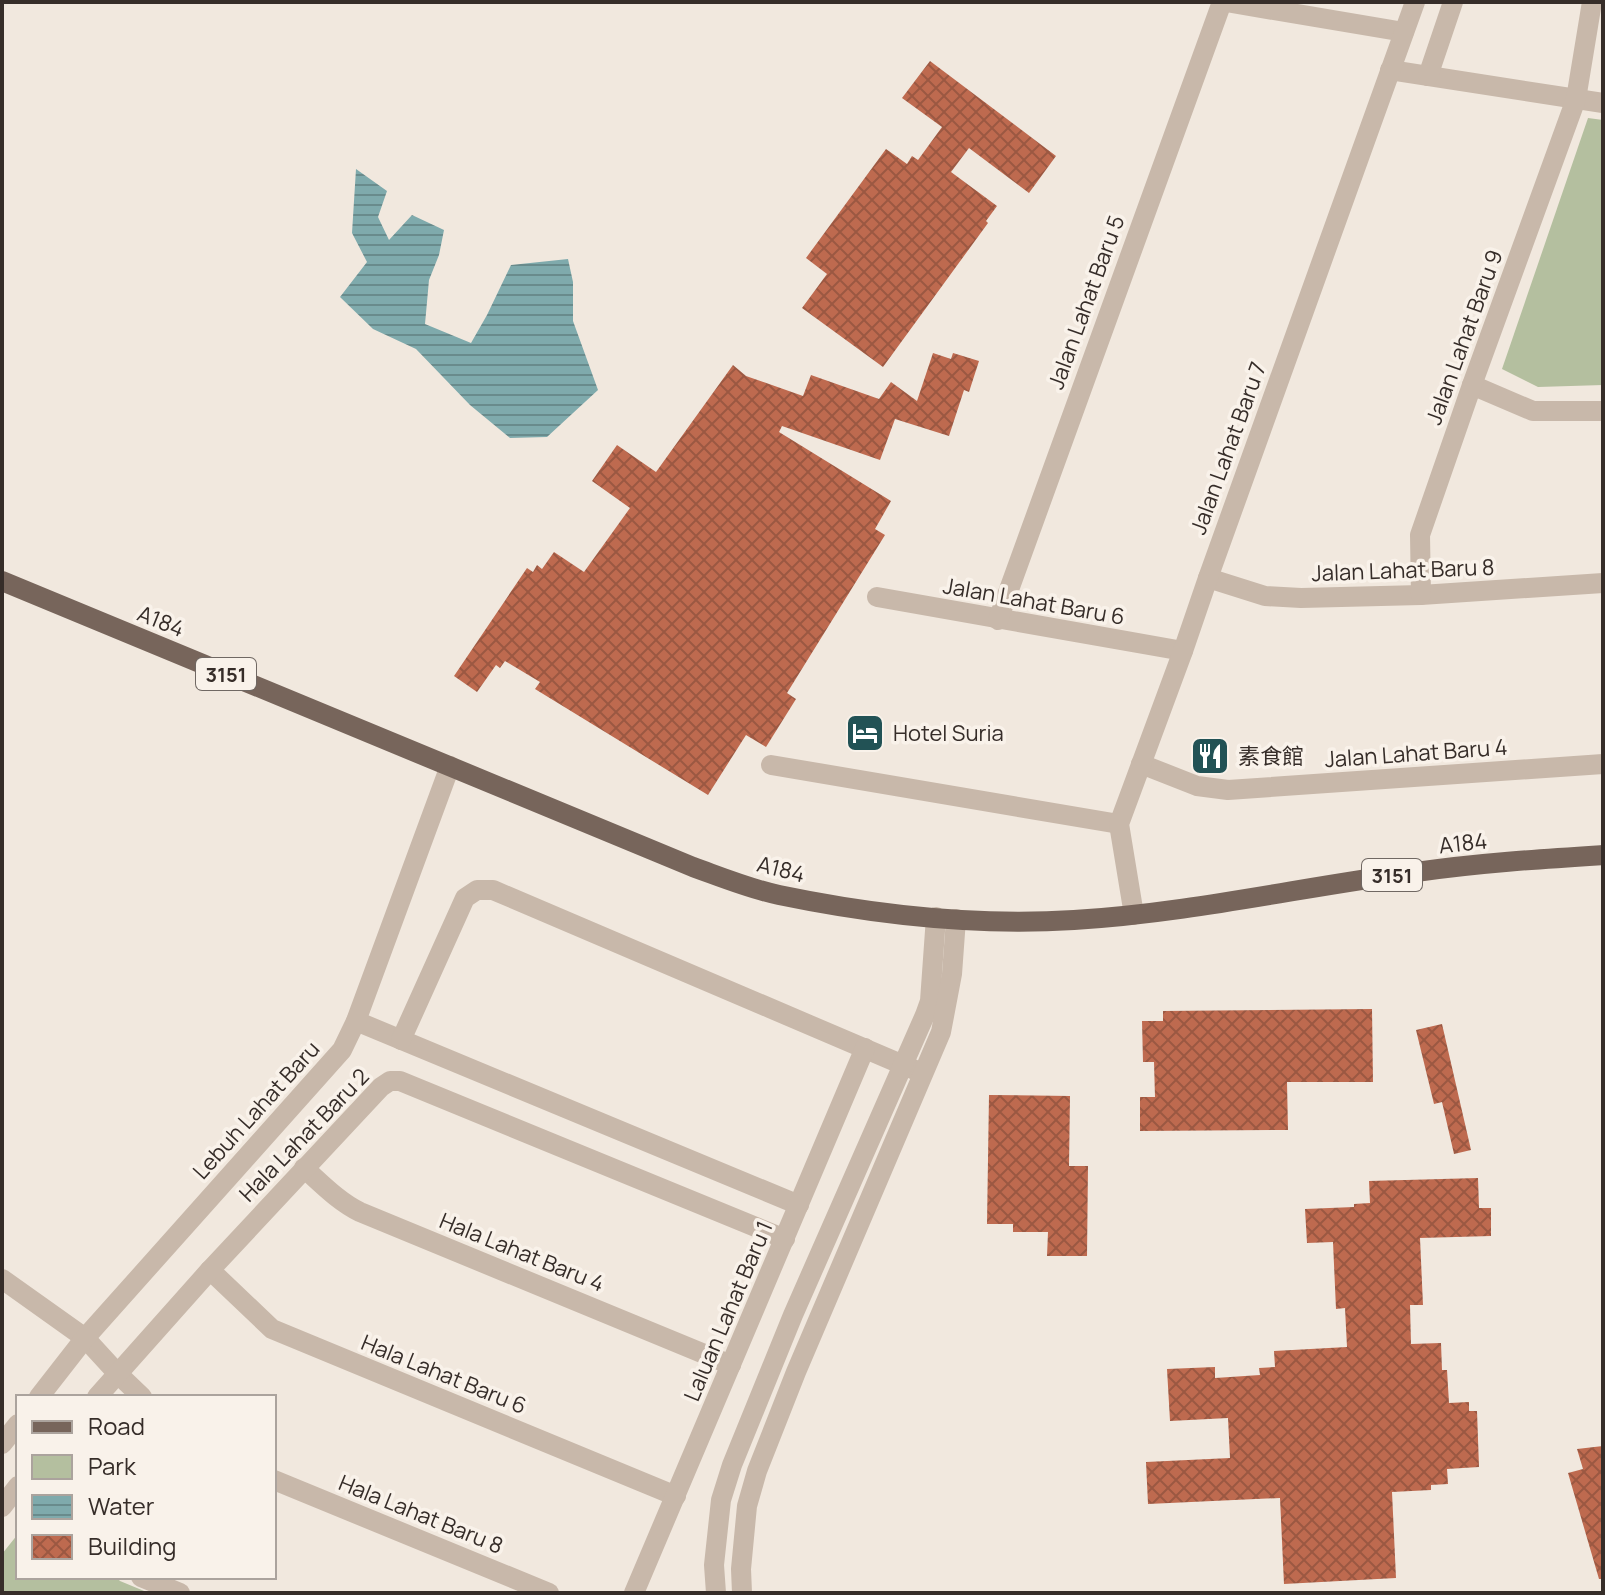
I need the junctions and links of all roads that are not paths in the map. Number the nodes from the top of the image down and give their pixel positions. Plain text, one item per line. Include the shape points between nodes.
1 (1224, 2) edge
2 (1415, 2) edge
3 (1453, 2) edge
4 (1592, 2) edge
5 (1404, 32) junction
6 (1390, 70) junction
7 (1428, 76) junction
8 (1576, 99) junction
9 (1603, 103) edge
10 (1472, 385) junction
11 (1603, 411) edge
12 (1208, 578) junction
13 (2, 581) edge
14 (1603, 583) edge
15 (1421, 595) junction
16 (877, 597) dead end
17 (998, 620) junction
18 (1183, 651) junction
19 (1141, 764) junction
20 (1603, 764) edge
21 (771, 765) dead end
22 (450, 766) junction
23 (1119, 824) junction
24 (1603, 855) edge
25 (1134, 915) junction
26 (946, 918) junction
27 (356, 1021) junction
28 (401, 1040) junction
29 (865, 1048) junction
30 (903, 1065) junction
31 (922, 1074) junction
32 (304, 1168) junction
33 (799, 1205) junction
34 (785, 1239) junction
35 (210, 1270) junction
36 (2, 1279) edge
37 (85, 1338) junction
38 (731, 1365) junction
39 (118, 1374) junction
40 (41, 1395) edge
41 (99, 1395) edge
42 (140, 1395) edge
43 (16, 1426) edge
44 (2, 1444) edge
45 (276, 1481) edge
46 (16, 1489) edge
47 (676, 1496) junction
48 (2, 1507) edge
49 (146, 1579) edge
50 (180, 1593) edge
51 (549, 1593) edge
52 (634, 1593) edge
53 (716, 1593) edge
54 (742, 1593) edge

1 - 5 street
1 - 17 street, Jalan Lahat Baru 5
2 - 5 street, Jalan Lahat Baru 7
3 - 7 street
4 - 8 street, Jalan Lahat Baru 9
5 - 6 street, Jalan Lahat Baru 7
6 - 7 street
6 - 12 street, Jalan Lahat Baru 7
7 - 8 street
8 - 9 street
8 - 10 street, Jalan Lahat Baru 9
10 - 11 street via 1533,411
10 - 15 street, Jalan Lahat Baru 9 via 1420,535
12 - 15 street, Jalan Lahat Baru 8 via 1277,597
12 - 18 street, Jalan Lahat Baru 7
13 - 22 main road, A184 / 3151
14 - 15 street, Jalan Lahat Baru 8
16 - 17 street, Jalan Lahat Baru 6
17 - 18 street, Jalan Lahat Baru 6
18 - 19 street, Jalan Lahat Baru 7
19 - 20 street, Jalan Lahat Baru 4 via 1197,786 1228,790
19 - 23 street, Jalan Lahat Baru 7
21 - 23 street
22 - 26 main road, A184 / 3151 via 636,844 777,895
22 - 27 street, Lebuh Lahat Baru
23 - 25 street, Jalan Lahat Baru 7
24 - 25 main road, A184 / 3151 via 1419,871
25 - 26 main road, A184 / 3151 via 1009,921
26 - 30 street via 930,1001
26 - 31 street via 952,974 947,1007
27 - 28 street
27 - 37 street, Lebuh Lahat Baru via 342,1050
28 - 29 street via 465,898 477,890 493,890
28 - 33 street
29 - 30 street
29 - 33 street, Laluan Lahat Baru 1
30 - 31 street
30 - 53 street via 732,1465 721,1500
31 - 54 street via 757,1471 747,1506
32 - 34 street, Hala Lahat Baru 2 via 381,1087 400,1081
32 - 35 street, Hala Lahat Baru 2
32 - 38 street, Hala Lahat Baru 4 via 360,1212
33 - 34 street, Laluan Lahat Baru 1
34 - 38 street, Laluan Lahat Baru 1
35 - 39 street, Hala Lahat Baru 2
35 - 47 street, Hala Lahat Baru 6 via 272,1329
36 - 37 street
37 - 39 street
37 - 40 street, Lebuh Lahat Baru
38 - 47 street, Laluan Lahat Baru 1
39 - 41 street, Hala Lahat Baru 2
39 - 42 street
43 - 44 street
45 - 51 street, Hala Lahat Baru 8
46 - 48 street
47 - 52 street, Laluan Lahat Baru 1
49 - 50 street

